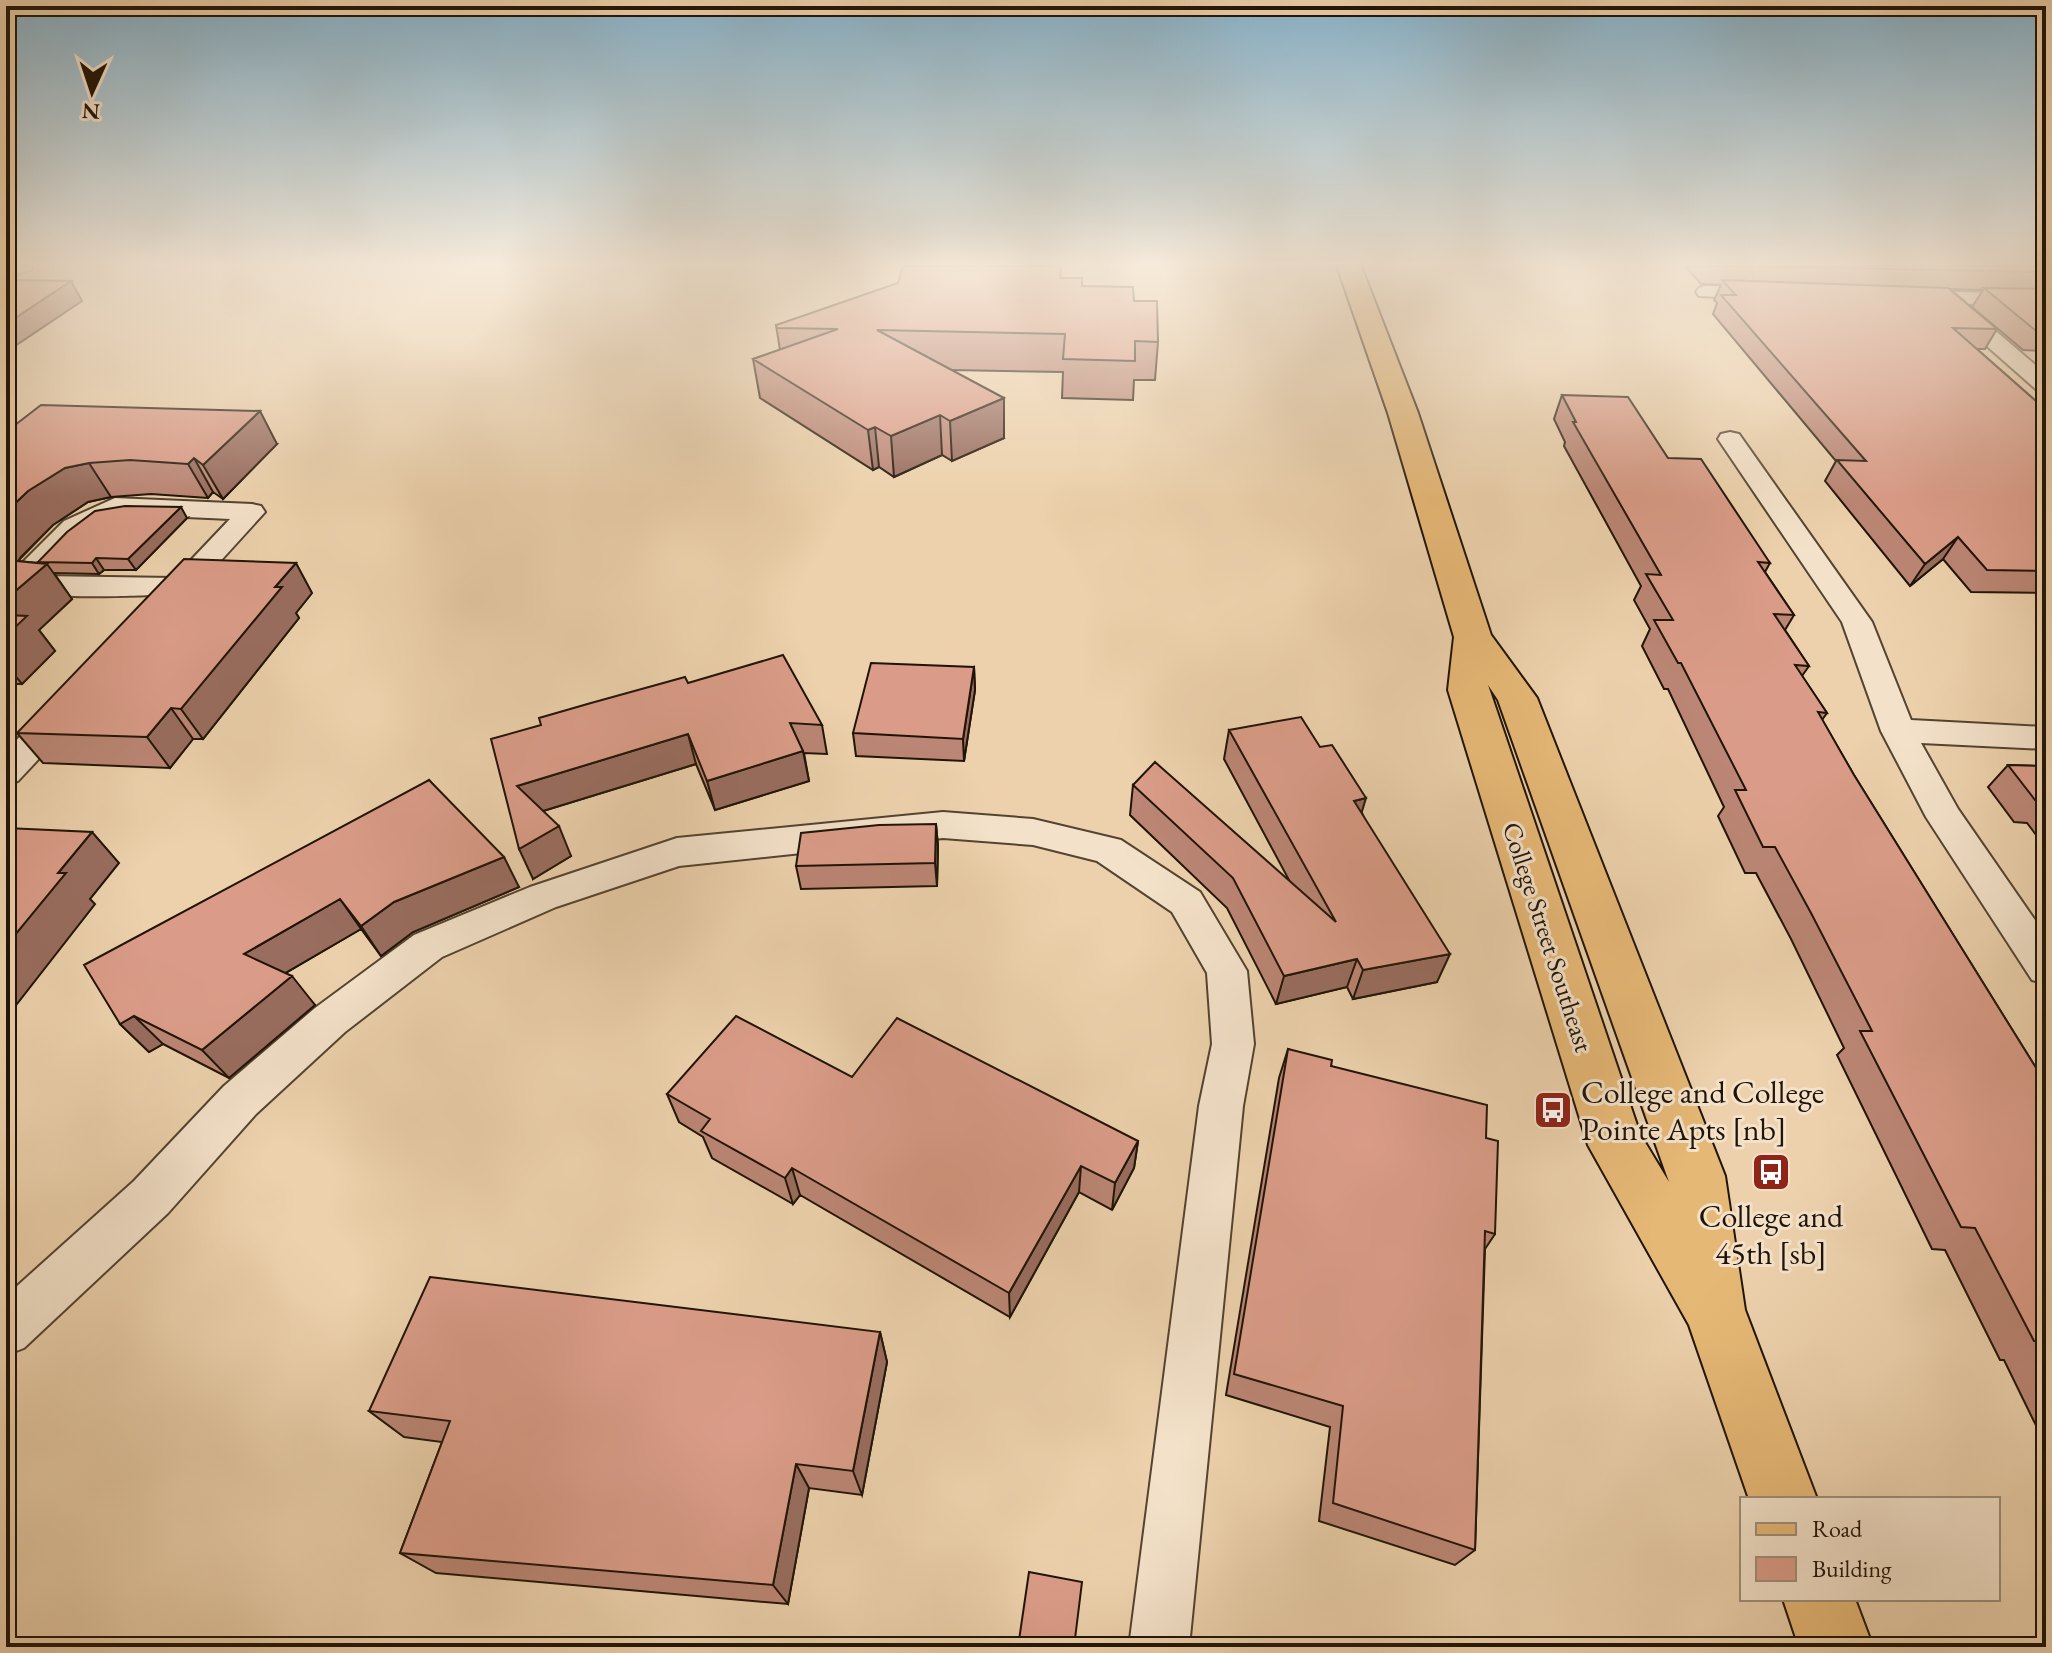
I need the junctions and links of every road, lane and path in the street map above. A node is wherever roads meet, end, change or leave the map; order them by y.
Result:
1 (1377, 343) edge
2 (1996, 343) edge
3 (2046, 386) edge
4 (1730, 439) dead end
5 (181, 587) junction
6 (148, 621) edge
7 (1473, 637) junction
8 (83, 691) edge
9 (1898, 731) junction
10 (2046, 738) edge
11 (6, 772) edge
12 (2046, 968) edge
13 (1714, 1310) junction
14 (6, 1330) edge
15 (1782, 1497) edge
16 (1820, 1601) edge
17 (1159, 1647) edge
18 (1836, 1647) edge

1 - 7 main road, College Street Southeast
2 - 3 street
4 - 9 street
5 - 5 street
5 - 6 street
7 - 13 main road, College Street Southeast
7 - 13 main road, College Street Southeast
8 - 11 street
9 - 10 street
9 - 12 street
13 - 15 main road, College Street Southeast
14 - 17 street
16 - 18 main road

